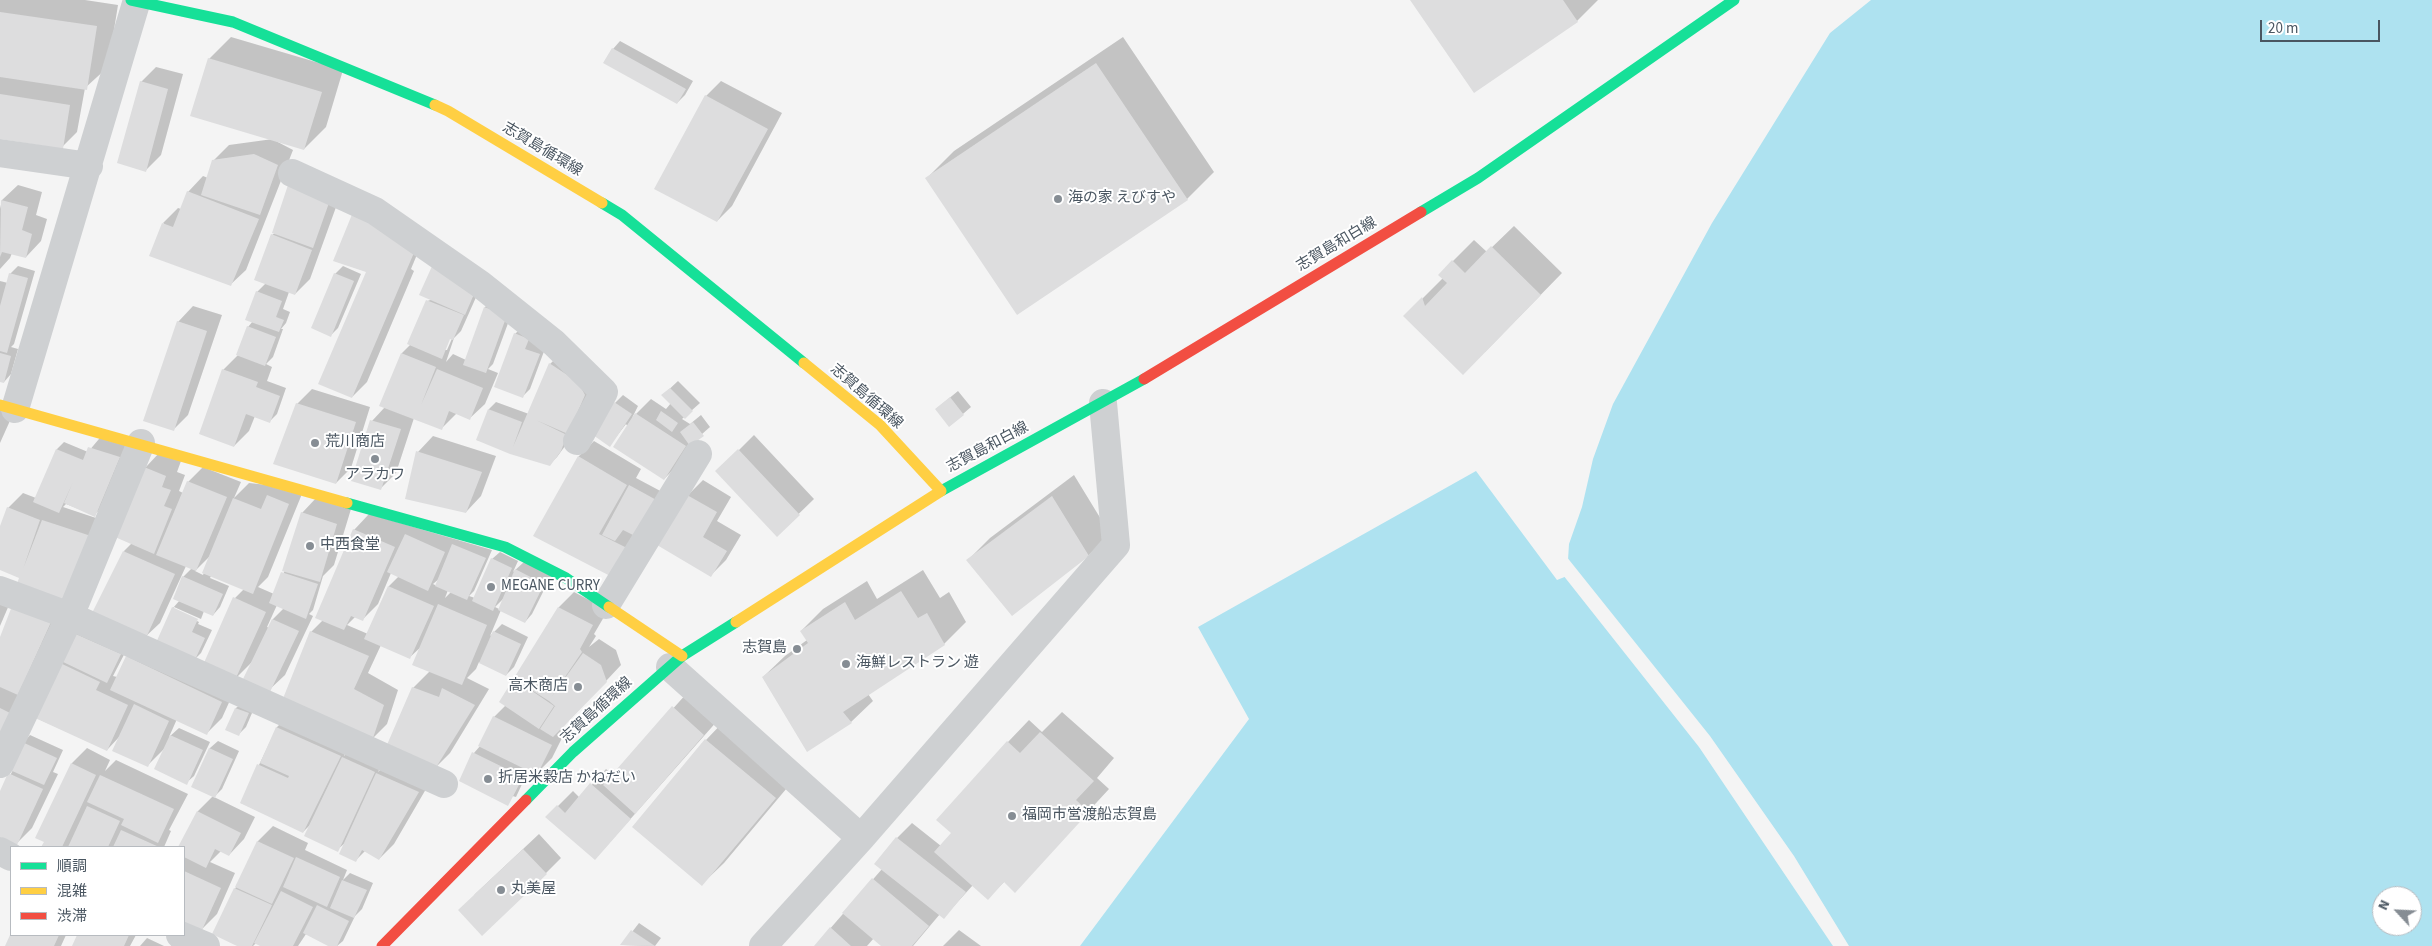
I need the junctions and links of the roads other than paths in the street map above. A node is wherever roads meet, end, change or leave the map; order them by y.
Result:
1 (135, 0) edge
2 (1734, 0) edge
3 (0, 153) edge
4 (89, 166) junction
5 (292, 173) dead end
6 (1104, 403) junction
7 (8, 407) edge
8 (577, 441) dead end
9 (141, 443) junction
10 (698, 454) dead end
11 (941, 491) junction
12 (0, 590) edge
13 (606, 605) junction
14 (70, 616) junction
15 (676, 662) junction
16 (0, 764) edge
17 (444, 784) dead end
18 (861, 838) junction
19 (182, 936) edge
20 (206, 946) edge
21 (382, 946) edge
22 (763, 946) edge

1 - 4 street
1 - 11 main road, 志賀島循環線
2 - 6 main road, 志賀島和白線
3 - 4 street
4 - 7 street
5 - 8 street
6 - 11 main road, 志賀島和白線
6 - 18 street
7 - 9 main road
9 - 13 main road
9 - 14 street
10 - 13 street
11 - 15 main road, 志賀島循環線
12 - 14 street
13 - 15 main road
14 - 16 street
14 - 17 street
15 - 18 street
15 - 21 main road, 志賀島循環線
18 - 22 street
19 - 20 street

